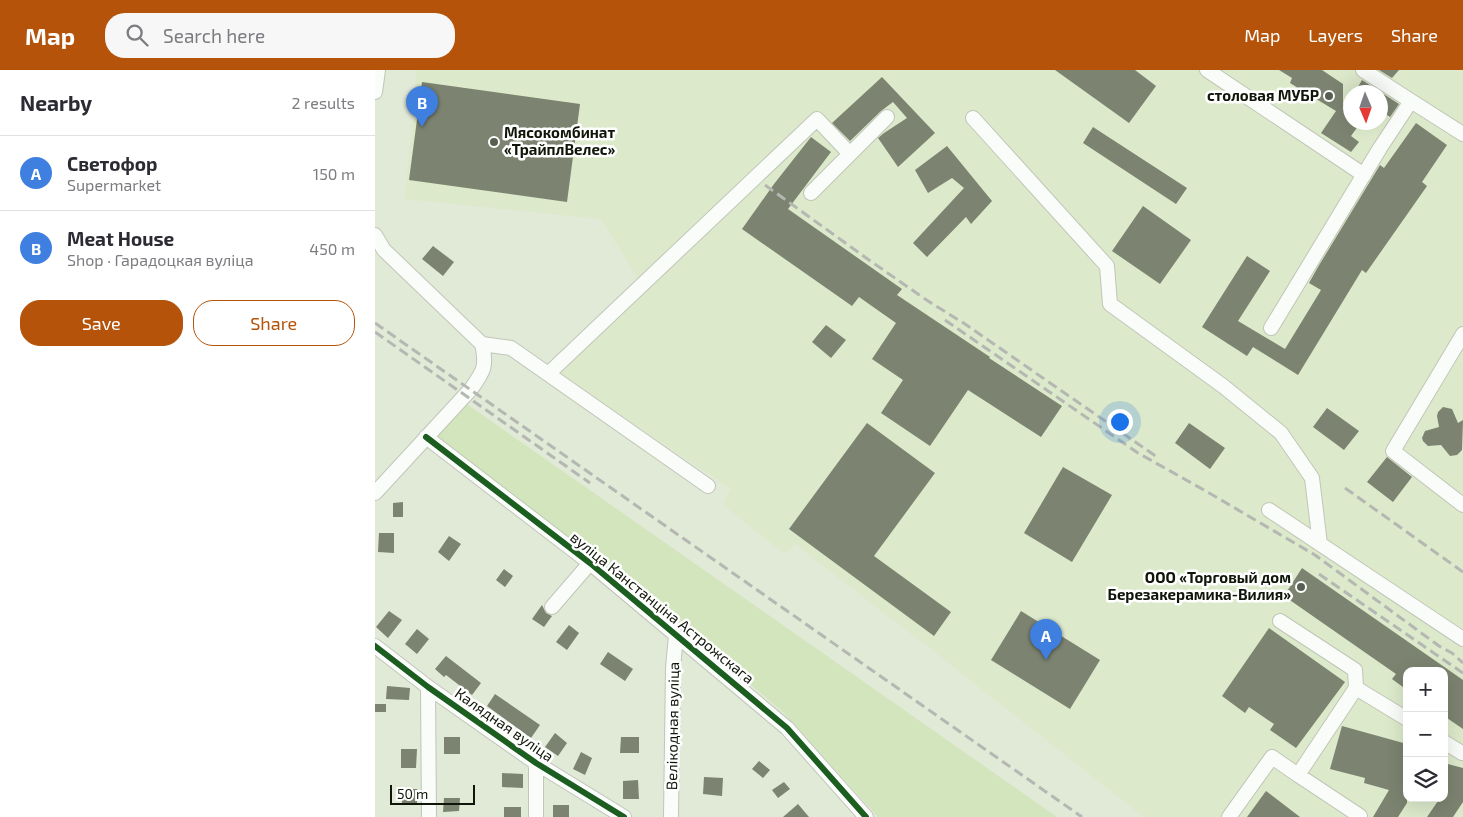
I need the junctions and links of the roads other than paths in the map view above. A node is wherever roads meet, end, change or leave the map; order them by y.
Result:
1 (378, 70) edge
2 (1207, 70) edge
3 (1363, 70) edge
4 (375, 92) edge
5 (1411, 101) junction
6 (887, 117) dead end
7 (973, 118) dead end
8 (1463, 134) edge
9 (850, 154) junction
10 (1364, 175) junction
11 (811, 193) dead end
12 (375, 236) edge
13 (1271, 328) dead end
14 (1463, 334) edge
15 (482, 344) junction
16 (548, 374) junction
17 (426, 437) junction
18 (708, 486) dead end
19 (375, 493) edge
20 (1463, 505) edge
21 (1269, 510) dead end
22 (1320, 544) junction
23 (590, 563) junction
24 (552, 607) dead end
25 (1281, 622) dead end
26 (676, 635) junction
27 (1463, 639) edge
28 (375, 646) edge
29 (428, 687) junction
30 (1356, 688) junction
31 (1403, 717) edge
32 (1448, 744) edge
33 (1463, 753) edge
34 (535, 763) junction
35 (1298, 775) junction
36 (1360, 816) edge
37 (429, 817) edge
38 (536, 817) edge
39 (625, 817) edge
40 (671, 817) edge
41 (866, 817) edge
42 (1229, 817) edge

1 - 4 street
2 - 10 street
3 - 5 street
5 - 8 street
5 - 10 street
6 - 9 street
7 - 22 street
9 - 11 street
9 - 16 street
10 - 13 street
12 - 15 street
14 - 20 street
15 - 16 street
15 - 17 street
16 - 18 street
17 - 19 street
17 - 23 street, вуліца Канстанціна Астрожскага
21 - 22 street
22 - 27 street
23 - 24 street
23 - 26 street, вуліца Канстанціна Астрожскага
25 - 30 street
26 - 40 street, Велікодная вуліца
26 - 41 street, вуліца Канстанціна Астрожскага
28 - 29 street, Калядная вуліца
29 - 34 street, Калядная вуліца
29 - 37 street
30 - 31 street
30 - 35 street
32 - 33 street
34 - 38 street
34 - 39 street, Калядная вуліца
35 - 36 street
35 - 42 street

